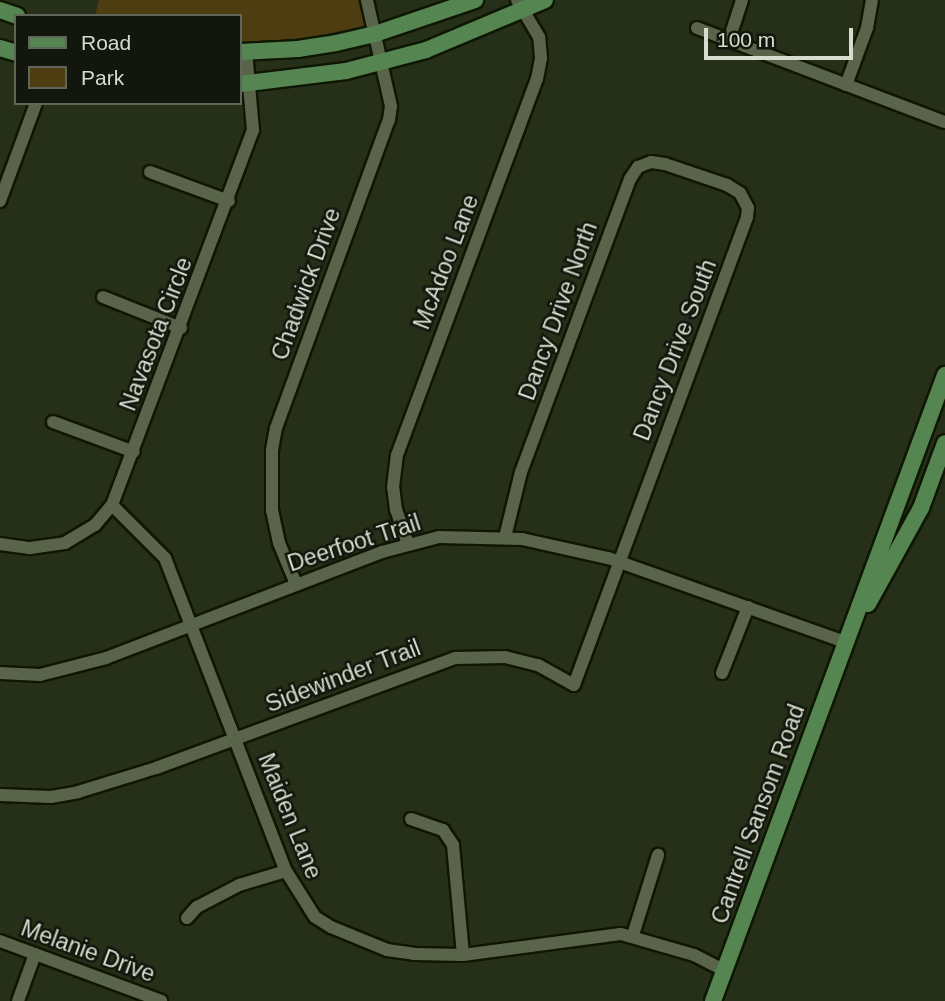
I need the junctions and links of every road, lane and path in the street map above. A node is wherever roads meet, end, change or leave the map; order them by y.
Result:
1 (367, 0) edge
2 (475, 0) edge
3 (545, 0) edge
4 (742, 0) edge
5 (873, 0) edge
6 (522, 3) edge
7 (697, 28) dead end
8 (375, 34) junction
9 (729, 40) junction
10 (243, 52) edge
11 (382, 62) junction
12 (244, 84) edge
13 (846, 85) junction
14 (35, 105) edge
15 (945, 122) edge
16 (150, 172) dead end
17 (702, 176) joint
18 (0, 201) edge
19 (229, 201) junction
20 (103, 297) dead end
21 (181, 328) junction
22 (945, 375) edge
23 (53, 422) dead end
24 (945, 443) edge
25 (134, 452) junction
26 (902, 492) junction
27 (924, 500) junction
28 (112, 505) junction
29 (505, 537) junction
30 (0, 544) edge
31 (408, 544) junction
32 (617, 562) junction
33 (296, 584) junction
34 (748, 607) junction
35 (191, 625) junction
36 (845, 642) junction
37 (0, 673) edge
38 (722, 673) dead end
39 (236, 739) junction
40 (0, 795) edge
41 (411, 819) dead end
42 (658, 855) dead end
43 (286, 871) junction
44 (187, 918) dead end
45 (633, 935) junction
46 (0, 941) edge
47 (35, 954) junction
48 (463, 955) junction
49 (724, 970) junction
50 (154, 1000) edge
51 (18, 1001) edge
52 (713, 1001) edge

1 - 8 street, Chadwick Drive
2 - 8 main road
3 - 6 main road
4 - 9 street
5 - 13 street
6 - 11 main road
6 - 31 street, McAdoo Lane
7 - 9 street
8 - 10 main road
8 - 11 street, Chadwick Drive
9 - 13 street
10 - 12 street, Navasota Circle
11 - 12 main road
11 - 33 street, Chadwick Drive
12 - 19 street, Navasota Circle
13 - 15 street
14 - 18 street
16 - 19 street
17 - 29 street, Dancy Drive North
17 - 32 street, Dancy Drive South
19 - 21 street, Navasota Circle
20 - 21 street
21 - 25 street, Navasota Circle
22 - 26 main road, Cantrell Sansom Road
23 - 25 street
24 - 27 main road, Cantrell Sansom Road
25 - 28 street, Navasota Circle
26 - 27 main road
26 - 36 main road, Cantrell Sansom Road
27 - 36 main road, Cantrell Sansom Road
28 - 30 street, Navasota Circle
28 - 35 street, Maiden Lane
29 - 31 street, Deerfoot Trail
29 - 32 street, Deerfoot Trail
31 - 33 street, Deerfoot Trail
32 - 34 street, Deerfoot Trail
32 - 39 street, Sidewinder Trail
33 - 35 street, Deerfoot Trail
34 - 36 street, Deerfoot Trail
34 - 38 street
35 - 37 street, Deerfoot Trail
35 - 39 street, Maiden Lane
36 - 49 main road, Cantrell Sansom Road
39 - 40 street, Sidewinder Trail
39 - 43 street, Maiden Lane
41 - 48 street
42 - 45 street
43 - 44 street
43 - 48 street, Maiden Lane
45 - 48 street, Maiden Lane
45 - 49 street, Maiden Lane
46 - 47 street, Melanie Drive
47 - 50 street, Melanie Drive
47 - 51 street
49 - 52 main road, Cantrell Sansom Road

